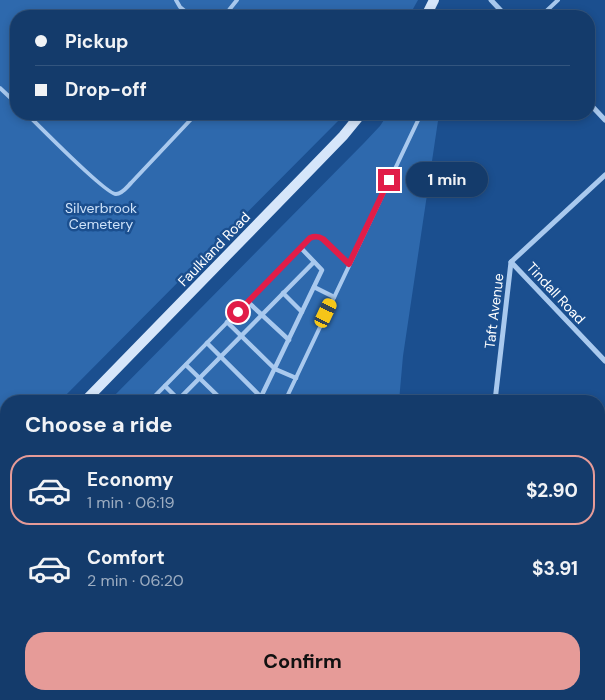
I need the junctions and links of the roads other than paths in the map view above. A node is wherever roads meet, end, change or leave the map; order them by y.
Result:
1 (176, 0) edge
2 (237, 0) edge
3 (491, 0) edge
4 (558, 0) edge
5 (184, 10) edge
6 (229, 10) edge
7 (500, 10) edge
8 (547, 10) edge
9 (0, 88) edge
10 (10, 97) edge
11 (595, 109) edge
12 (33, 120) edge
13 (190, 120) edge
14 (356, 120) edge
15 (418, 120) edge
16 (605, 120) edge
17 (605, 175) edge
18 (300, 248) junction
19 (314, 262) junction
20 (511, 262) junction
21 (349, 264) junction
22 (314, 287) junction
23 (283, 294) junction
24 (334, 297) junction
25 (248, 302) junction
26 (302, 312) junction
27 (262, 315) junction
28 (228, 322) junction
29 (241, 336) junction
30 (288, 340) junction
31 (207, 343) junction
32 (220, 357) junction
33 (605, 361) edge
34 (186, 365) junction
35 (275, 369) junction
36 (200, 378) junction
37 (296, 378) junction
38 (165, 386) junction
39 (91, 395) edge
40 (156, 395) edge
41 (173, 395) edge
42 (184, 395) edge
43 (217, 395) edge
44 (256, 395) edge
45 (262, 395) edge
46 (288, 395) edge
47 (496, 395) edge

1 - 5 lane
2 - 6 lane
3 - 7 street
4 - 8 lane
9 - 10 lane
11 - 16 street
12 - 13 lane
14 - 39 main road, Faulkland Road
15 - 21 lane
17 - 20 street, Taft Avenue
18 - 19 street
18 - 21 lane
18 - 25 lane
19 - 22 street
19 - 23 street
20 - 33 street, Tindall Road
20 - 47 street, Taft Avenue
21 - 24 lane
22 - 24 street
22 - 26 street
23 - 26 street
23 - 27 street
24 - 37 lane
25 - 27 street
25 - 28 lane
26 - 30 street
27 - 29 street
27 - 30 street
28 - 29 street
28 - 31 lane
29 - 32 street
29 - 35 street
30 - 35 street
31 - 32 street
31 - 34 lane
32 - 36 street
32 - 44 street
34 - 36 street
34 - 38 lane
35 - 37 street
35 - 45 street
36 - 42 street
36 - 43 street
37 - 46 lane
38 - 40 lane
38 - 41 street

